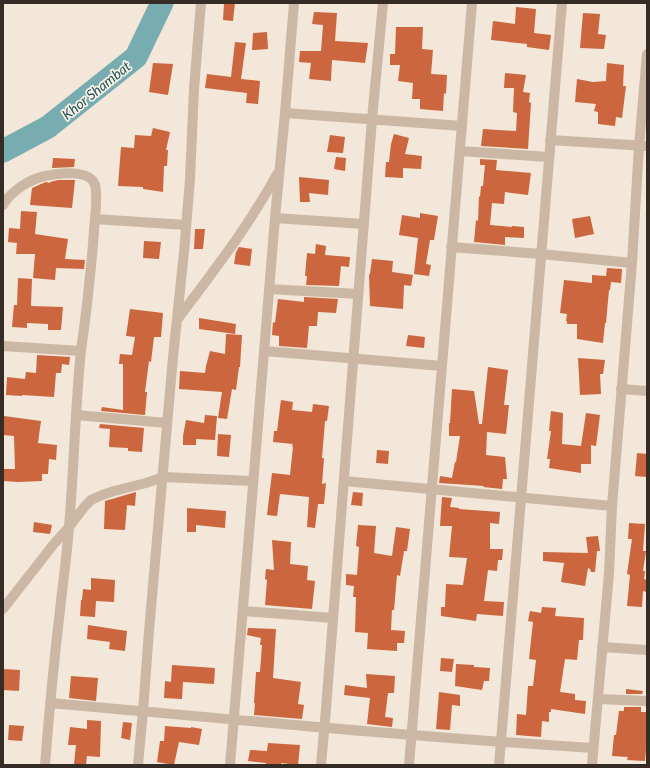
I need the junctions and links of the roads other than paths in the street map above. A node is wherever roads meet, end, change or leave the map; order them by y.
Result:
1 (201, 3) edge
2 (294, 3) edge
3 (384, 3) edge
4 (472, 3) edge
5 (562, 3) edge
6 (647, 54) edge
7 (286, 113) junction
8 (372, 119) junction
9 (462, 126) junction
10 (550, 140) junction
11 (643, 146) edge
12 (460, 151) junction
13 (549, 157) junction
14 (280, 169) junction
15 (3, 205) edge
16 (275, 218) junction
17 (95, 219) junction
18 (364, 224) junction
19 (186, 225) junction
20 (452, 247) junction
21 (541, 254) junction
22 (632, 263) junction
23 (270, 289) junction
24 (358, 294) junction
25 (176, 320) junction
26 (3, 346) edge
27 (81, 351) junction
28 (265, 351) junction
29 (353, 358) junction
30 (442, 366) junction
31 (622, 389) junction
32 (647, 391) edge
33 (76, 415) junction
34 (167, 423) junction
35 (163, 477) junction
36 (253, 481) junction
37 (344, 481) junction
38 (432, 490) junction
39 (521, 498) junction
40 (612, 506) junction
41 (69, 527) junction
42 (3, 609) edge
43 (243, 611) junction
44 (333, 618) junction
45 (602, 647) junction
46 (647, 650) edge
47 (598, 698) junction
48 (647, 701) edge
49 (50, 703) junction
50 (143, 711) junction
51 (234, 720) junction
52 (324, 727) junction
53 (411, 735) junction
54 (501, 742) junction
55 (593, 748) junction
56 (45, 765) edge
57 (138, 765) edge
58 (230, 765) edge
59 (321, 765) edge
60 (409, 765) edge
61 (499, 765) edge
62 (592, 765) edge

1 - 19 street
2 - 7 street
3 - 8 street
4 - 9 street
5 - 10 street
6 - 11 street
7 - 8 street
7 - 14 street
8 - 9 street
8 - 18 street
9 - 12 street
10 - 11 street
10 - 13 street
11 - 22 street
12 - 13 street
12 - 20 street
13 - 21 street
14 - 16 street
14 - 25 street
15 - 17 street
16 - 18 street
16 - 23 street
17 - 19 street
17 - 27 street
18 - 24 street
19 - 25 street
20 - 21 street
20 - 30 street
21 - 22 street
21 - 39 street
22 - 31 street
23 - 24 street
23 - 28 street
24 - 29 street
25 - 34 street
26 - 27 street
27 - 33 street
28 - 29 street
28 - 36 street
29 - 30 street
29 - 37 street
30 - 38 street
31 - 32 street
31 - 40 street
33 - 34 street
33 - 41 street
34 - 35 street
35 - 36 street
35 - 41 street
35 - 50 street
36 - 43 street
37 - 38 street
37 - 44 street
38 - 39 street
38 - 53 street
39 - 40 street
39 - 54 street
40 - 45 street
41 - 42 street
41 - 49 street
43 - 44 street
43 - 51 street
44 - 52 street
45 - 46 street
45 - 47 street
47 - 48 street
47 - 55 street
49 - 50 street
49 - 56 street
50 - 51 street
50 - 57 street
51 - 52 street
51 - 58 street
52 - 53 street
52 - 59 street
53 - 54 street
53 - 60 street
54 - 55 street
54 - 61 street
55 - 62 street

